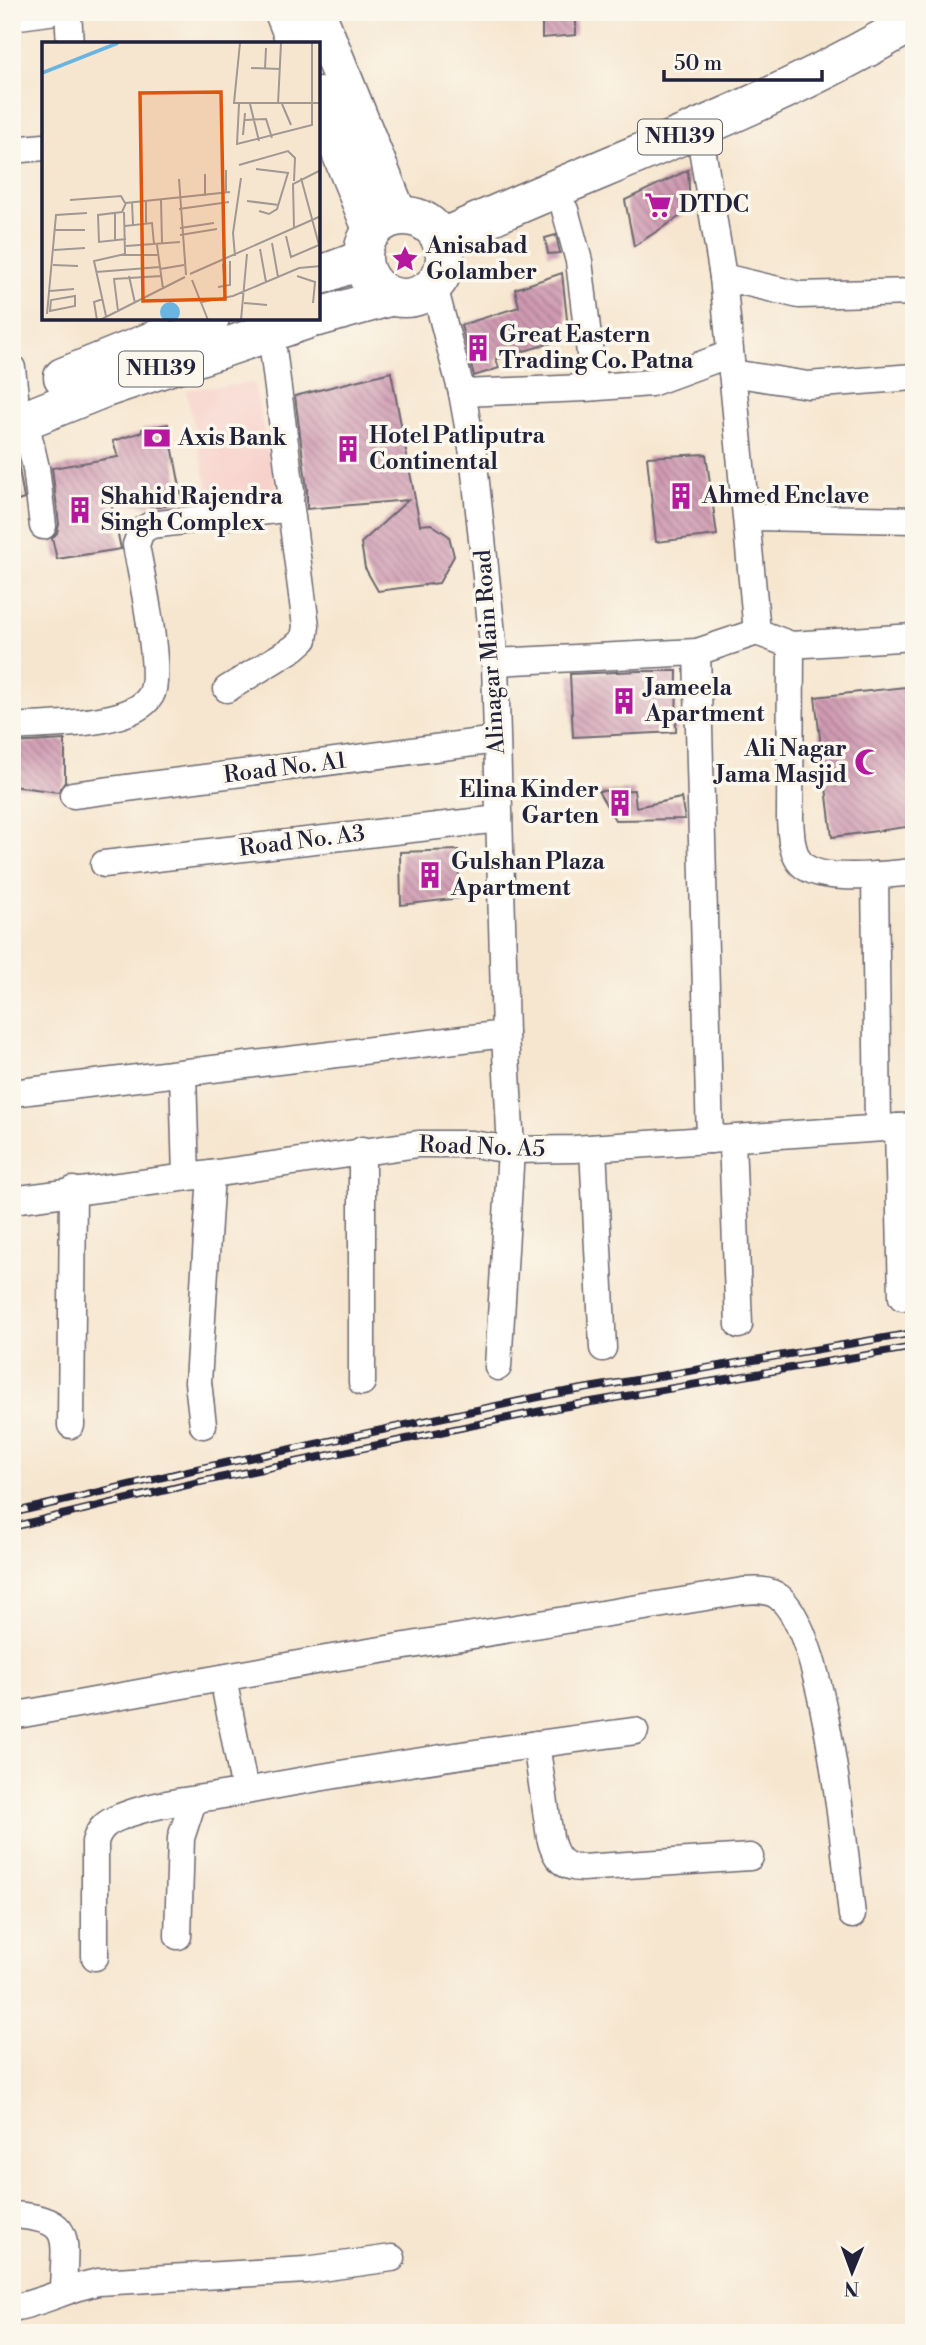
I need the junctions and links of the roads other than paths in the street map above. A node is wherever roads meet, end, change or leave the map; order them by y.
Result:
1 (49, 12) edge
2 (68, 12) edge
3 (284, 12) edge
4 (316, 12) edge
5 (12, 17) edge
6 (914, 21) edge
7 (70, 42) edge
8 (296, 42) edge
9 (914, 43) edge
10 (320, 101) edge
11 (700, 141) junction
12 (42, 147) edge
13 (12, 150) edge
14 (565, 210) junction
15 (377, 235) junction
16 (440, 262) junction
17 (320, 275) edge
18 (723, 277) junction
19 (914, 292) edge
20 (389, 297) junction
21 (320, 316) edge
22 (205, 320) edge
23 (307, 320) edge
24 (271, 333) junction
25 (731, 364) junction
26 (914, 377) edge
27 (594, 387) junction
28 (462, 393) junction
29 (15, 401) edge
30 (290, 502) junction
31 (748, 517) junction
32 (914, 520) edge
33 (43, 526) dead end
34 (757, 632) junction
35 (914, 638) edge
36 (791, 645) junction
37 (697, 652) junction
38 (495, 662) junction
39 (227, 689) dead end
40 (12, 727) edge
41 (496, 740) junction
42 (73, 795) dead end
43 (499, 818) junction
44 (104, 864) dead end
45 (914, 872) edge
46 (875, 875) junction
47 (505, 1034) junction
48 (184, 1073) junction
49 (12, 1093) edge
50 (897, 1127) edge
51 (721, 1139) junction
52 (593, 1148) junction
53 (362, 1150) junction
54 (511, 1150) junction
55 (198, 1176) junction
56 (73, 1191) junction
57 (12, 1200) edge
58 (902, 1297) dead end
59 (739, 1325) dead end
60 (603, 1348) dead end
61 (498, 1367) dead end
62 (362, 1382) dead end
63 (71, 1425) dead end
64 (203, 1425) dead end
65 (223, 1678) junction
66 (12, 1716) edge
67 (635, 1731) dead end
68 (536, 1744) junction
69 (245, 1791) junction
70 (193, 1801) junction
71 (750, 1857) dead end
72 (852, 1915) dead end
73 (178, 1936) dead end
74 (95, 1957) dead end
75 (12, 2216) edge
76 (392, 2258) dead end
77 (63, 2291) junction
78 (12, 2308) edge

1 - 5 street
2 - 7 street
3 - 8 highway
4 - 15 highway
6 - 11 highway, NH139
9 - 11 highway, NH139
10 - 15 highway
11 - 14 highway, NH139
11 - 16 highway, NH139
11 - 18 street
12 - 13 street
14 - 16 highway, NH139
14 - 27 street
15 - 16 highway
15 - 17 highway
15 - 20 highway
16 - 20 highway, NH139
16 - 28 street, Alinagar Main Road
18 - 19 street
18 - 25 street
20 - 21 highway, NH139
22 - 29 highway, NH139
23 - 24 highway, NH139
24 - 29 highway, NH139
24 - 30 street
25 - 26 street
25 - 27 street
25 - 31 street
27 - 28 street
28 - 38 street, Alinagar Main Road
29 - 33 street
30 - 39 street
30 - 40 street
31 - 32 street
31 - 34 street
34 - 36 street
34 - 37 street
35 - 36 street
36 - 46 street
37 - 38 street
37 - 51 street
38 - 41 street, Alinagar Main Road
41 - 42 street, Road No. A1
41 - 43 street, Alinagar Main Road
43 - 44 street, Road No. A3
43 - 47 street, Alinagar Main Road
45 - 46 street
46 - 50 street
47 - 48 street
47 - 54 street, Alinagar Main Road
48 - 49 street
48 - 55 street
50 - 51 street, Road No. A5
50 - 58 street
51 - 52 street, Road No. A5
51 - 59 street
52 - 54 street, Road No. A5
52 - 60 street
53 - 54 street, Road No. A5
53 - 55 street, Road No. A5
53 - 62 street
54 - 61 street, Alinagar Main Road
55 - 56 street, Road No. A5
55 - 64 street
56 - 57 street, Road No. A5
56 - 63 street
65 - 66 street
65 - 69 street
65 - 72 street
67 - 68 street
68 - 69 street
68 - 71 street
69 - 70 street
70 - 73 street
70 - 74 street
75 - 77 street
76 - 77 street
77 - 78 street

